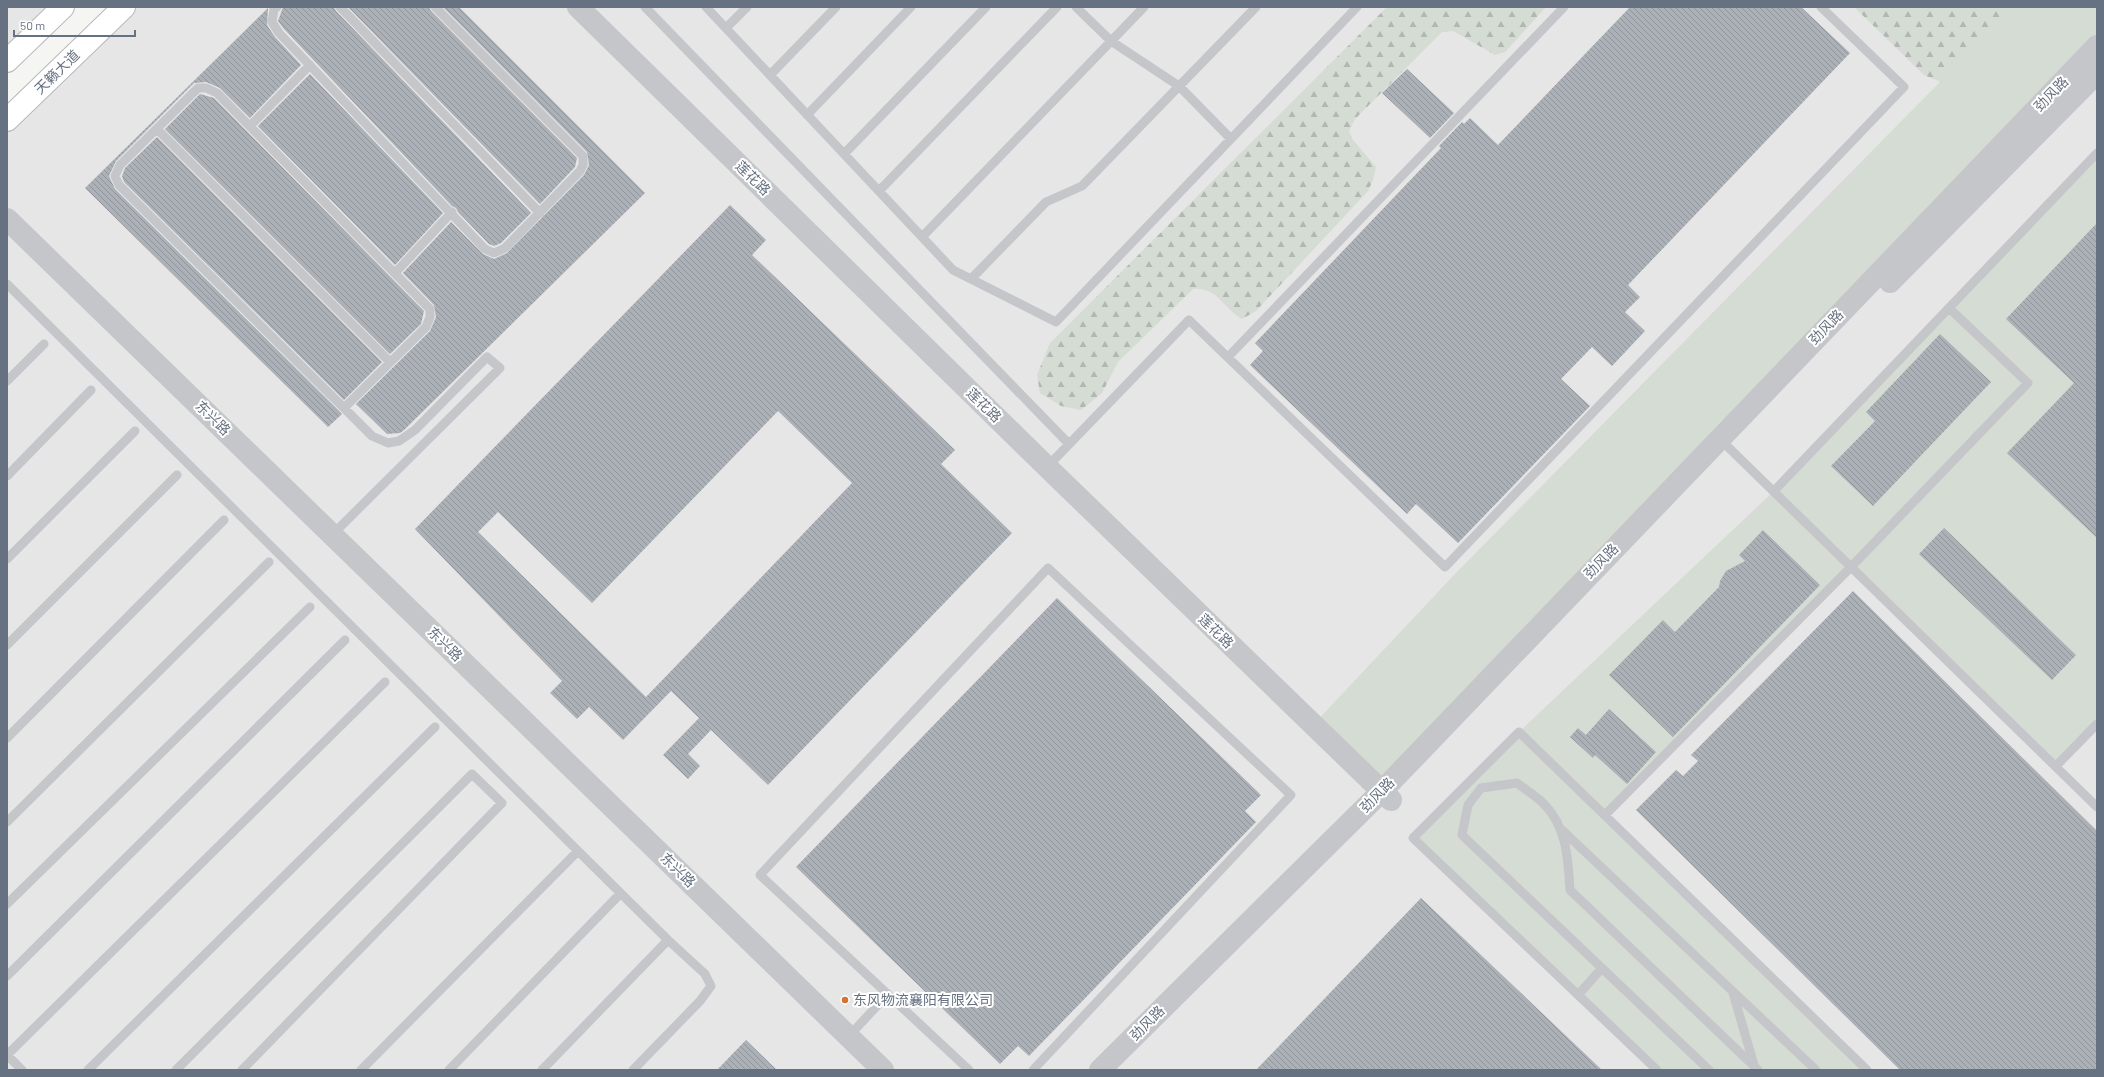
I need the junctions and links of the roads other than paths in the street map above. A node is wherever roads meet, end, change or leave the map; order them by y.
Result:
1 (63, 7) edge
2 (124, 7) edge
3 (277, 7) edge
4 (340, 7) edge
5 (435, 7) edge
6 (578, 7) edge
7 (645, 7) edge
8 (706, 7) edge
9 (747, 7) edge
10 (836, 7) edge
11 (911, 7) edge
12 (986, 7) edge
13 (1057, 7) edge
14 (1076, 7) edge
15 (1144, 7) edge
16 (1256, 7) edge
17 (1357, 7) edge
18 (1564, 7) edge
19 (1821, 7) edge
20 (726, 28) junction
21 (1111, 41) junction
22 (2097, 46) edge
23 (7, 61) edge
24 (310, 65) junction
25 (2097, 73) edge
26 (770, 75) junction
27 (1179, 86) junction
28 (807, 115) junction
29 (7, 120) edge
30 (250, 126) junction
31 (157, 129) junction
32 (1231, 139) junction
33 (2097, 153) edge
34 (844, 154) junction
35 (879, 191) junction
36 (452, 212) junction
37 (540, 213) junction
38 (7, 219) edge
39 (922, 237) junction
40 (395, 273) junction
41 (972, 279) junction
42 (7, 284) edge
43 (1949, 308) junction
44 (44, 344) dead end
45 (1228, 357) junction
46 (390, 362) junction
47 (7, 381) edge
48 (91, 390) dead end
49 (344, 408) junction
50 (135, 431) dead end
51 (1069, 444) junction
52 (1728, 446) junction
53 (1047, 467) junction
54 (177, 475) dead end
55 (7, 476) edge
56 (1774, 491) junction
57 (224, 520) dead end
58 (332, 534) junction
59 (7, 559) edge
60 (269, 562) dead end
61 (1851, 567) junction
62 (310, 607) dead end
63 (345, 640) dead end
64 (7, 645) edge
65 (385, 682) dead end
66 (2097, 724) edge
67 (435, 728) dead end
68 (7, 738) edge
69 (2056, 766) junction
70 (1387, 796) junction
71 (2097, 807) edge
72 (1605, 815) junction
73 (7, 822) edge
74 (1560, 829) junction
75 (578, 851) junction
76 (620, 894) junction
77 (7, 904) edge
78 (668, 940) junction
79 (1602, 968) junction
80 (7, 976) edge
81 (1733, 992) junction
82 (888, 994) junction
83 (1578, 995) junction
84 (849, 1036) junction
85 (7, 1055) edge
86 (1756, 1068) edge
87 (22, 1070) edge
88 (88, 1070) edge
89 (176, 1070) edge
90 (242, 1070) edge
91 (361, 1070) edge
92 (449, 1070) edge
93 (542, 1070) edge
94 (633, 1070) edge
95 (883, 1070) edge
96 (969, 1070) edge
97 (1033, 1070) edge
98 (1100, 1070) edge
99 (1121, 1070) edge
100 (1657, 1070) edge
101 (1709, 1070) edge
102 (1816, 1070) edge
103 (1867, 1070) edge

1 - 23 main road
2 - 29 main road, 天籁大道
3 - 24 lane
4 - 37 lane
5 - 37 lane
6 - 53 street, 莲花路
7 - 51 lane
8 - 20 lane
9 - 20 lane
10 - 26 lane
11 - 28 lane
12 - 34 lane
13 - 35 lane
14 - 21 lane
15 - 21 lane
16 - 27 lane
17 - 32 lane
18 - 45 lane
19 - 45 lane
20 - 26 lane
21 - 27 lane
21 - 39 lane
22 - 70 street, 劲风路
24 - 30 lane
24 - 36 lane
25 - 52 street, 劲风路
26 - 28 lane
27 - 32 lane
27 - 41 lane
28 - 34 lane
30 - 31 lane
30 - 40 lane
31 - 46 lane
31 - 49 lane
32 - 41 lane
33 - 43 lane
34 - 35 lane
35 - 39 lane
36 - 37 lane
36 - 40 lane
38 - 58 street, 东兴路
39 - 41 lane
40 - 46 lane
42 - 75 lane
43 - 56 lane
43 - 61 lane
44 - 47 lane
45 - 51 lane
46 - 49 lane
48 - 55 lane
49 - 58 lane
50 - 59 lane
51 - 53 lane
52 - 56 lane
52 - 70 street, 劲风路
53 - 70 street, 莲花路
54 - 64 lane
56 - 61 lane
57 - 68 lane
58 - 84 street, 东兴路
60 - 73 lane
61 - 69 lane
61 - 72 lane
62 - 77 lane
63 - 80 lane
65 - 85 lane
66 - 69 lane
67 - 88 lane
69 - 71 lane
70 - 98 street, 劲风路
70 - 99 street, 劲风路
72 - 83 lane
72 - 103 lane
74 - 79 lane
74 - 81 lane
74 - 86 lane
75 - 76 lane
75 - 91 lane
76 - 78 lane
76 - 92 lane
78 - 93 lane
78 - 94 lane
79 - 83 lane
79 - 101 lane
81 - 86 lane
81 - 102 lane
82 - 84 lane
82 - 96 lane
82 - 97 lane
83 - 100 lane
84 - 95 street, 东兴路
85 - 87 lane
89 - 90 lane

